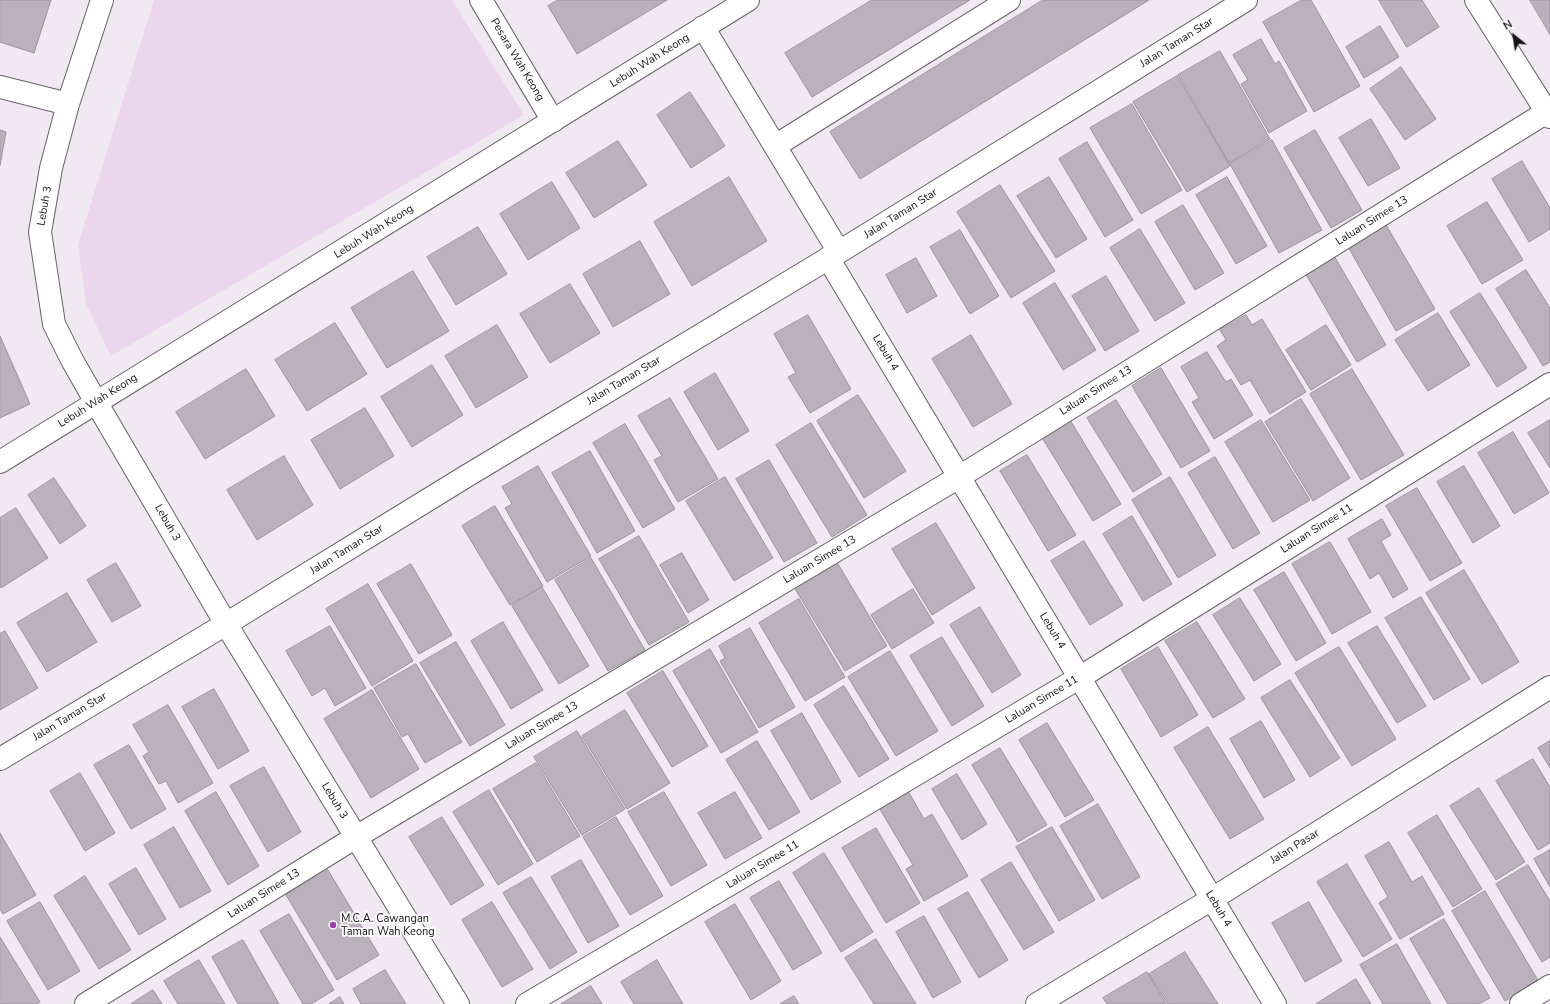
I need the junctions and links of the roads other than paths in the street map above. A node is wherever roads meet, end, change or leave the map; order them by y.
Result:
1 (102, 0) edge
2 (481, 0) edge
3 (748, 0) edge
4 (1009, 0) edge
5 (1246, 0) edge
6 (1476, 0) edge
7 (703, 27) junction
8 (0, 87) edge
9 (68, 104) junction
10 (1549, 113) edge
11 (553, 121) junction
12 (775, 146) junction
13 (834, 255) junction
14 (1550, 384) edge
15 (96, 402) junction
16 (0, 462) edge
17 (959, 477) junction
18 (226, 624) junction
19 (1080, 678) junction
20 (1550, 687) edge
21 (0, 759) edge
22 (356, 837) junction
23 (1212, 899) junction
24 (1550, 986) edge
25 (86, 1004) edge
26 (458, 1004) edge
27 (527, 1004) edge
28 (1037, 1004) edge
29 (1275, 1004) edge
30 (1521, 1004) edge

1 - 9 street, Lebuh 3
2 - 11 street, Pesara Wah Keong
3 - 7 street, Lebuh Wah Keong
4 - 12 street
5 - 13 street, Jalan Taman Star
6 - 10 street
7 - 11 street, Lebuh Wah Keong
7 - 12 street, Lebuh 4
8 - 9 street
9 - 15 street, Lebuh 3
10 - 17 street, Laluan Simee 13
11 - 15 street, Lebuh Wah Keong
12 - 13 street, Lebuh 4
13 - 17 street, Lebuh 4
13 - 18 street, Jalan Taman Star
14 - 19 street, Laluan Simee 11
15 - 16 street, Lebuh Wah Keong
15 - 18 street, Lebuh 3
17 - 19 street, Lebuh 4
17 - 22 street, Laluan Simee 13
18 - 21 street, Jalan Taman Star
18 - 22 street, Lebuh 3
19 - 23 street, Lebuh 4
19 - 27 street, Laluan Simee 11
20 - 23 street, Jalan Pasar
22 - 25 street, Laluan Simee 13
22 - 26 street, Lebuh 3
23 - 28 street, Jalan Pasar
23 - 29 street, Lebuh 4
24 - 30 street

